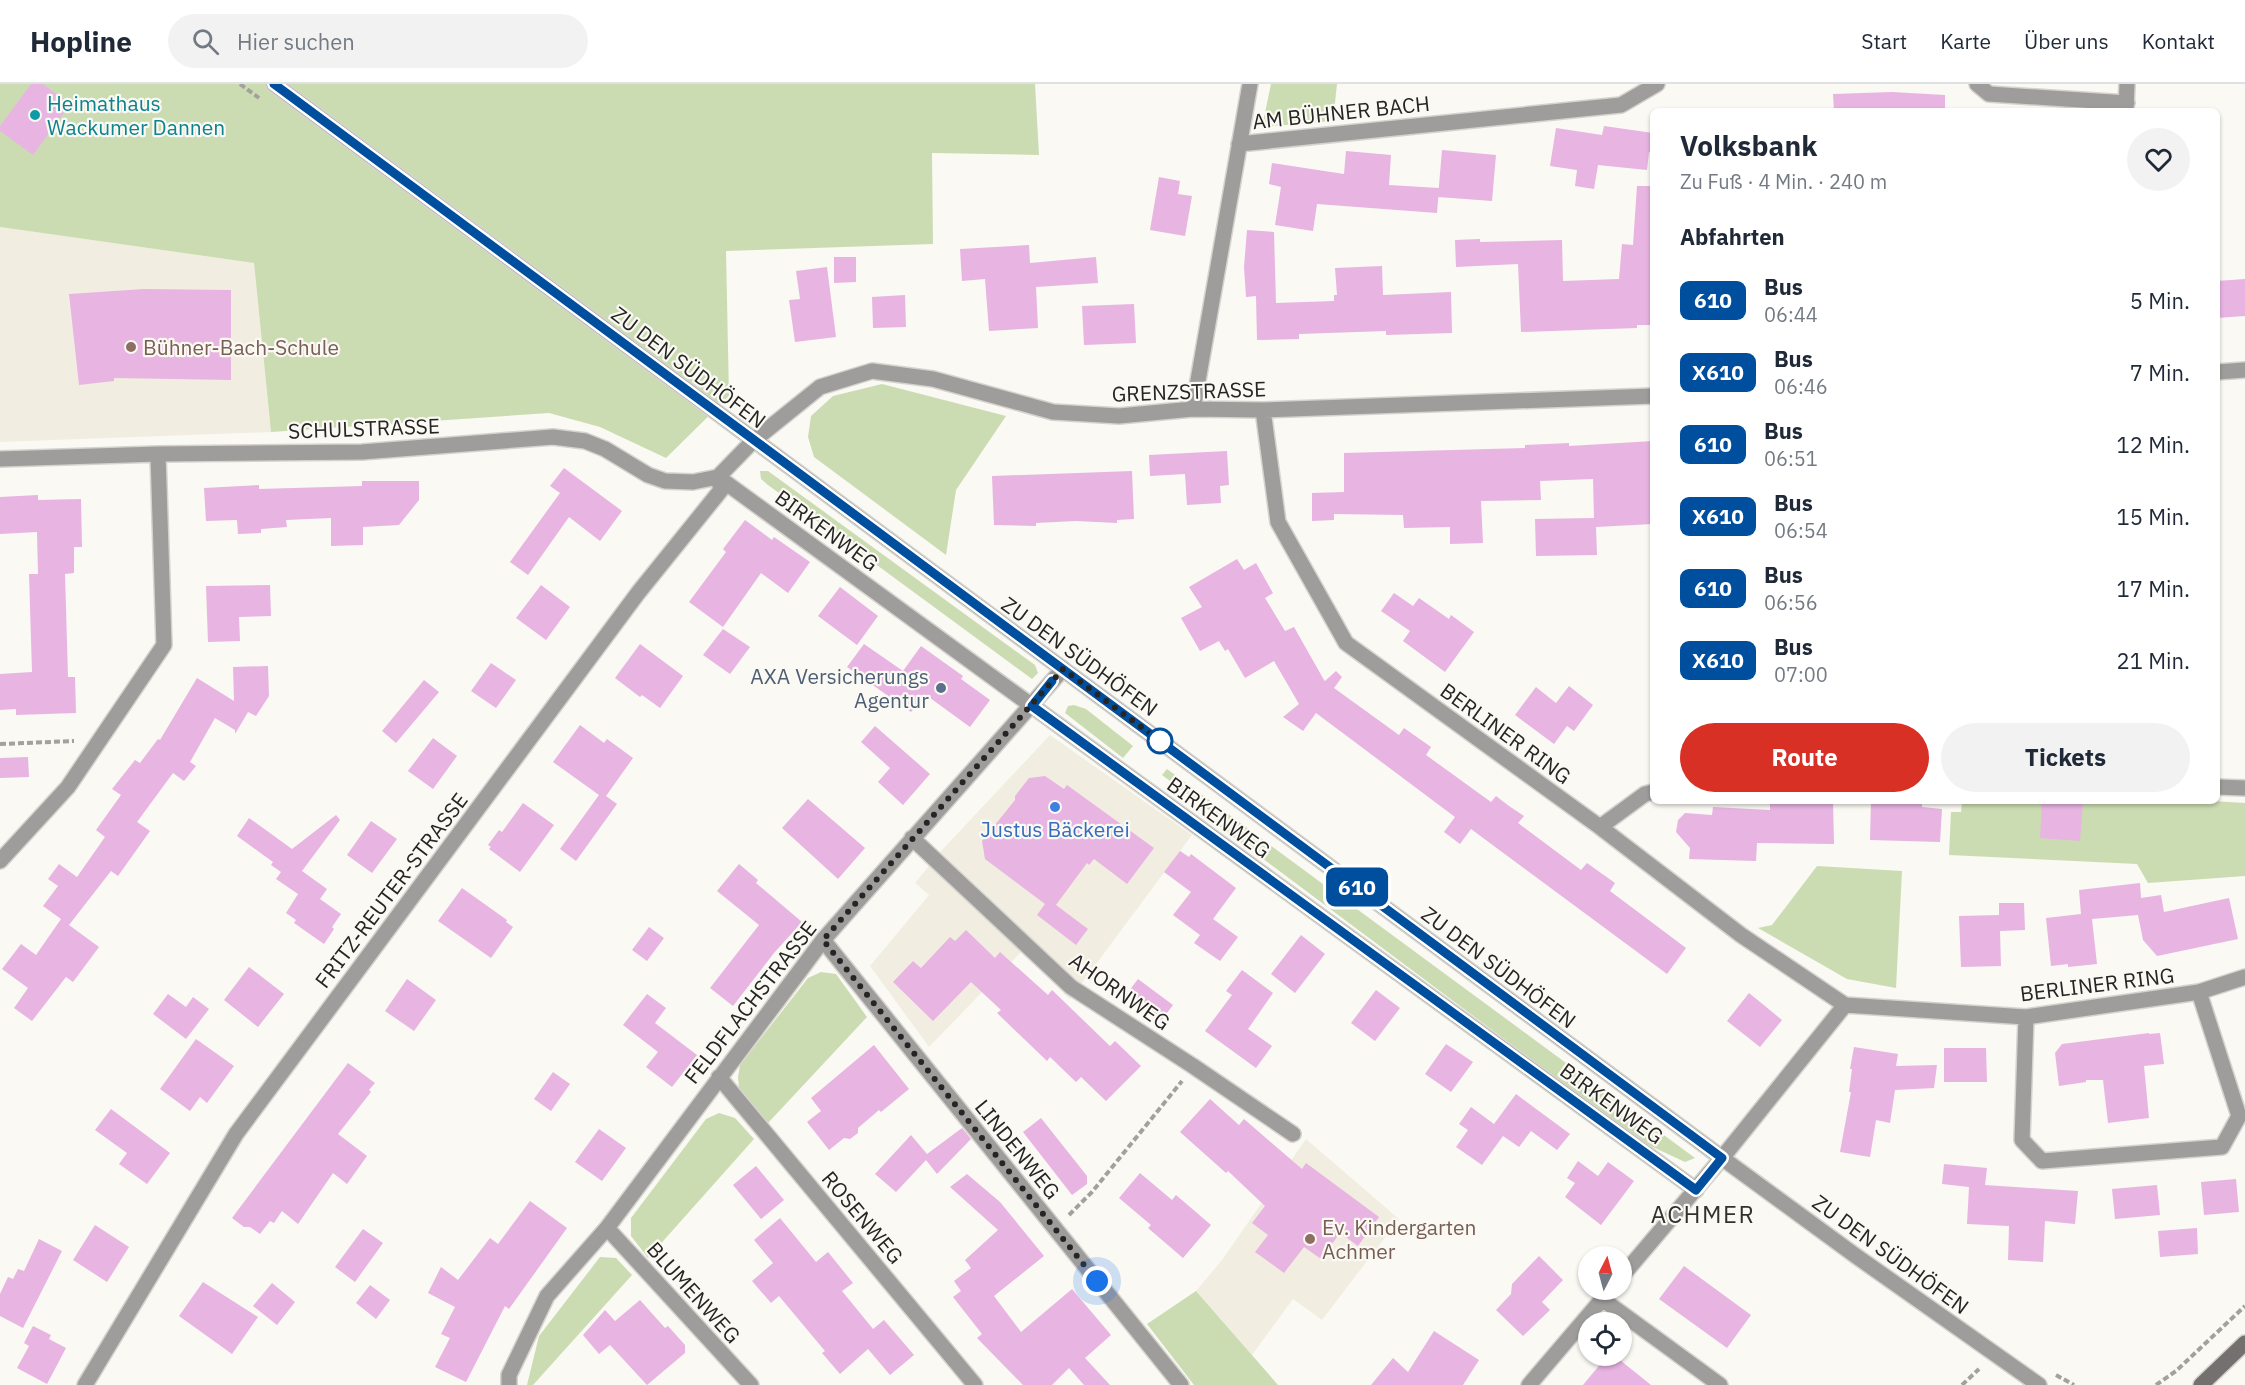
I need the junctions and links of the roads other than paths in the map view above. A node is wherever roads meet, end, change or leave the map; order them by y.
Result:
1 (273, 84) edge
2 (1250, 84) edge
3 (1657, 84) edge
4 (1977, 84) edge
5 (2127, 84) edge
6 (2126, 107) edge
7 (1239, 144) junction
8 (2245, 370) edge
9 (2220, 372) edge
10 (1650, 396) edge
11 (1193, 409) junction
12 (1263, 410) junction
13 (753, 441) junction
14 (158, 454) junction
15 (0, 459) edge
16 (718, 477) junction
17 (1063, 669) junction
18 (1032, 706) junction
19 (2220, 787) edge
20 (2245, 788) edge
21 (1650, 793) edge
22 (1600, 827) junction
23 (912, 838) junction
24 (0, 861) edge
25 (823, 940) junction
26 (2245, 977) edge
27 (2199, 992) junction
28 (1845, 1005) junction
29 (2026, 1017) junction
30 (719, 1077) junction
31 (1293, 1134) dead end
32 (1722, 1158) junction
33 (1696, 1190) junction
34 (607, 1228) junction
35 (1632, 1264) edge
36 (1601, 1300) edge
37 (1614, 1300) edge
38 (2245, 1343) edge
39 (85, 1385) edge
40 (509, 1385) edge
41 (751, 1385) edge
42 (975, 1385) edge
43 (1181, 1385) edge
44 (1529, 1385) edge
45 (1720, 1385) edge
46 (2039, 1385) edge
47 (2201, 1385) edge

1 - 13 street, ZU DEN SÜDHÖFEN
2 - 7 street, AM BÜHNER BACH
3 - 7 street, AM BÜHNER BACH
4 - 6 street
5 - 6 street
7 - 11 street, AM BÜHNER BACH
8 - 9 street
10 - 12 street, GRENZSTRASSE
11 - 12 street, GRENZSTRASSE
11 - 13 street, GRENZSTRASSE
12 - 22 street, BERLINER RING
13 - 16 street, FRITZ-REUTER-STRASSE
13 - 17 street, ZU DEN SÜDHÖFEN
14 - 15 street, SCHULSTRASSE
14 - 16 street, SCHULSTRASSE
14 - 24 street
16 - 18 street, BIRKENWEG
16 - 39 street, FRITZ-REUTER-STRASSE
17 - 18 street, FELDFLACHSTRASSE
17 - 32 street, ZU DEN SÜDHÖFEN
18 - 23 street, FELDFLACHSTRASSE
18 - 33 street, BIRKENWEG
19 - 20 street
21 - 22 street
22 - 28 street, BERLINER RING
23 - 25 street, FELDFLACHSTRASSE
23 - 31 street, AHORNWEG
25 - 30 street, FELDFLACHSTRASSE
25 - 43 street, LINDENWEG
26 - 27 street, BERLINER RING
27 - 29 street, BERLINER RING
27 - 29 street
28 - 29 street, BERLINER RING
28 - 32 street
30 - 34 street, FELDFLACHSTRASSE
30 - 42 street, ROSENWEG
32 - 33 street
32 - 46 street, ZU DEN SÜDHÖFEN
33 - 35 street
34 - 40 street, FELDFLACHSTRASSE
34 - 41 street, BLUMENWEG
36 - 44 street
37 - 45 street
38 - 47 main road

